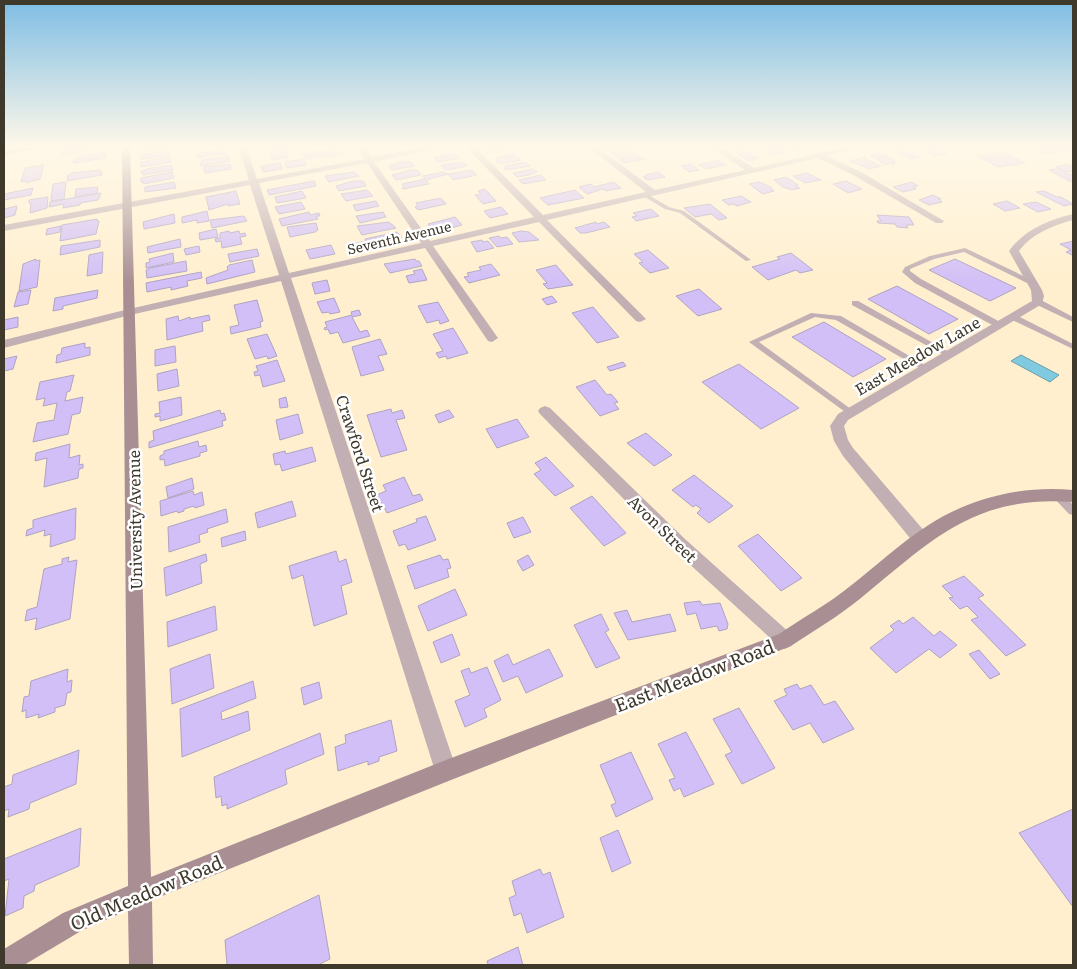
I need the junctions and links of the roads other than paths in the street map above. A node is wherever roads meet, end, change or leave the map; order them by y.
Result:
1 (127, 191) edge
2 (202, 191) edge
3 (256, 191) edge
4 (390, 191) edge
5 (515, 191) edge
6 (646, 191) edge
7 (661, 191) edge
8 (888, 191) edge
9 (649, 194) junction
10 (127, 205) junction
11 (541, 217) junction
12 (1067, 218) edge
13 (939, 221) dead end
14 (1073, 226) edge
15 (4, 228) edge
16 (427, 244) junction
17 (748, 260) dead end
18 (284, 278) junction
19 (1030, 281) junction
20 (1038, 302) junction
21 (855, 303) dead end
22 (128, 312) junction
23 (1014, 316) junction
24 (640, 319) dead end
25 (1073, 320) edge
26 (1000, 325) junction
27 (492, 338) dead end
28 (4, 344) edge
29 (1073, 347) edge
30 (949, 354) junction
31 (926, 368) junction
32 (546, 412) dead end
33 (851, 412) junction
34 (1065, 495) edge
35 (1073, 511) edge
36 (920, 538) junction
37 (785, 640) junction
38 (446, 771) junction
39 (294, 831) joint
40 (140, 893) junction
41 (4, 963) edge
42 (141, 965) edge

1 - 10 main road, University Avenue
2 - 10 street
3 - 18 street, Crawford Street
4 - 16 street
5 - 11 street
6 - 9 street
7 - 9 street, Seventh Avenue
8 - 13 street
9 - 11 street, Seventh Avenue
9 - 17 lane
10 - 15 street
10 - 22 main road, University Avenue
11 - 16 street, Seventh Avenue
11 - 24 street
12 - 14 street
12 - 19 street
16 - 18 street, Seventh Avenue
16 - 27 street
18 - 22 street, Seventh Avenue
18 - 38 street, Crawford Street
19 - 20 street
19 - 26 lane
20 - 23 street, East Meadow Lane
20 - 25 lane
21 - 30 lane
22 - 28 street, Seventh Avenue
22 - 40 main road, University Avenue
23 - 26 street, East Meadow Lane
23 - 29 lane
26 - 30 street, East Meadow Lane
30 - 31 street, East Meadow Lane
31 - 33 street, East Meadow Lane
31 - 33 lane
32 - 37 street, Avon Street
33 - 36 street, East Meadow Lane
34 - 35 lane
34 - 36 main road, East Meadow Road
36 - 37 main road, East Meadow Road
37 - 38 main road, East Meadow Road
38 - 39 main road, East Meadow Road
39 - 40 main road, Old Meadow Road
40 - 41 main road, Old Meadow Road
40 - 42 main road, University Avenue

